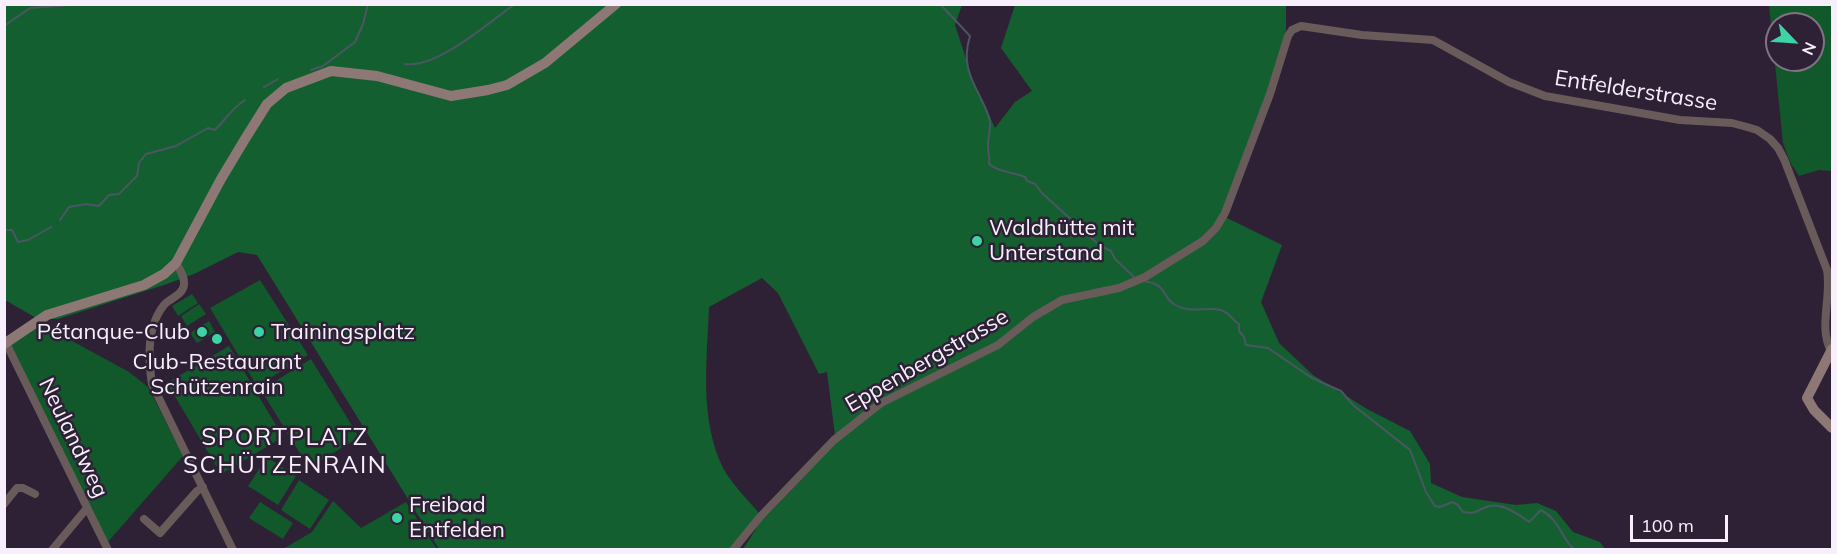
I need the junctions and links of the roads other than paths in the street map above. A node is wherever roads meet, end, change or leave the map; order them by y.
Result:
1 (616, 4) edge
2 (177, 263) junction
3 (1145, 277) joint
4 (5, 343) edge
5 (1832, 350) edge
6 (1833, 428) edge
7 (203, 487) junction
8 (35, 494) dead end
9 (4, 504) edge
10 (87, 508) junction
11 (144, 519) dead end
12 (52, 549) edge
13 (108, 549) edge
14 (233, 549) edge
15 (733, 549) edge

1 - 2 street
2 - 4 street
2 - 7 street
3 - 5 street, Entfelderstrasse
3 - 15 street, Eppenbergstrasse
4 - 10 street, Neulandweg
5 - 6 street
7 - 11 street
7 - 14 street
8 - 9 street
10 - 12 street
10 - 13 street, Neulandweg

